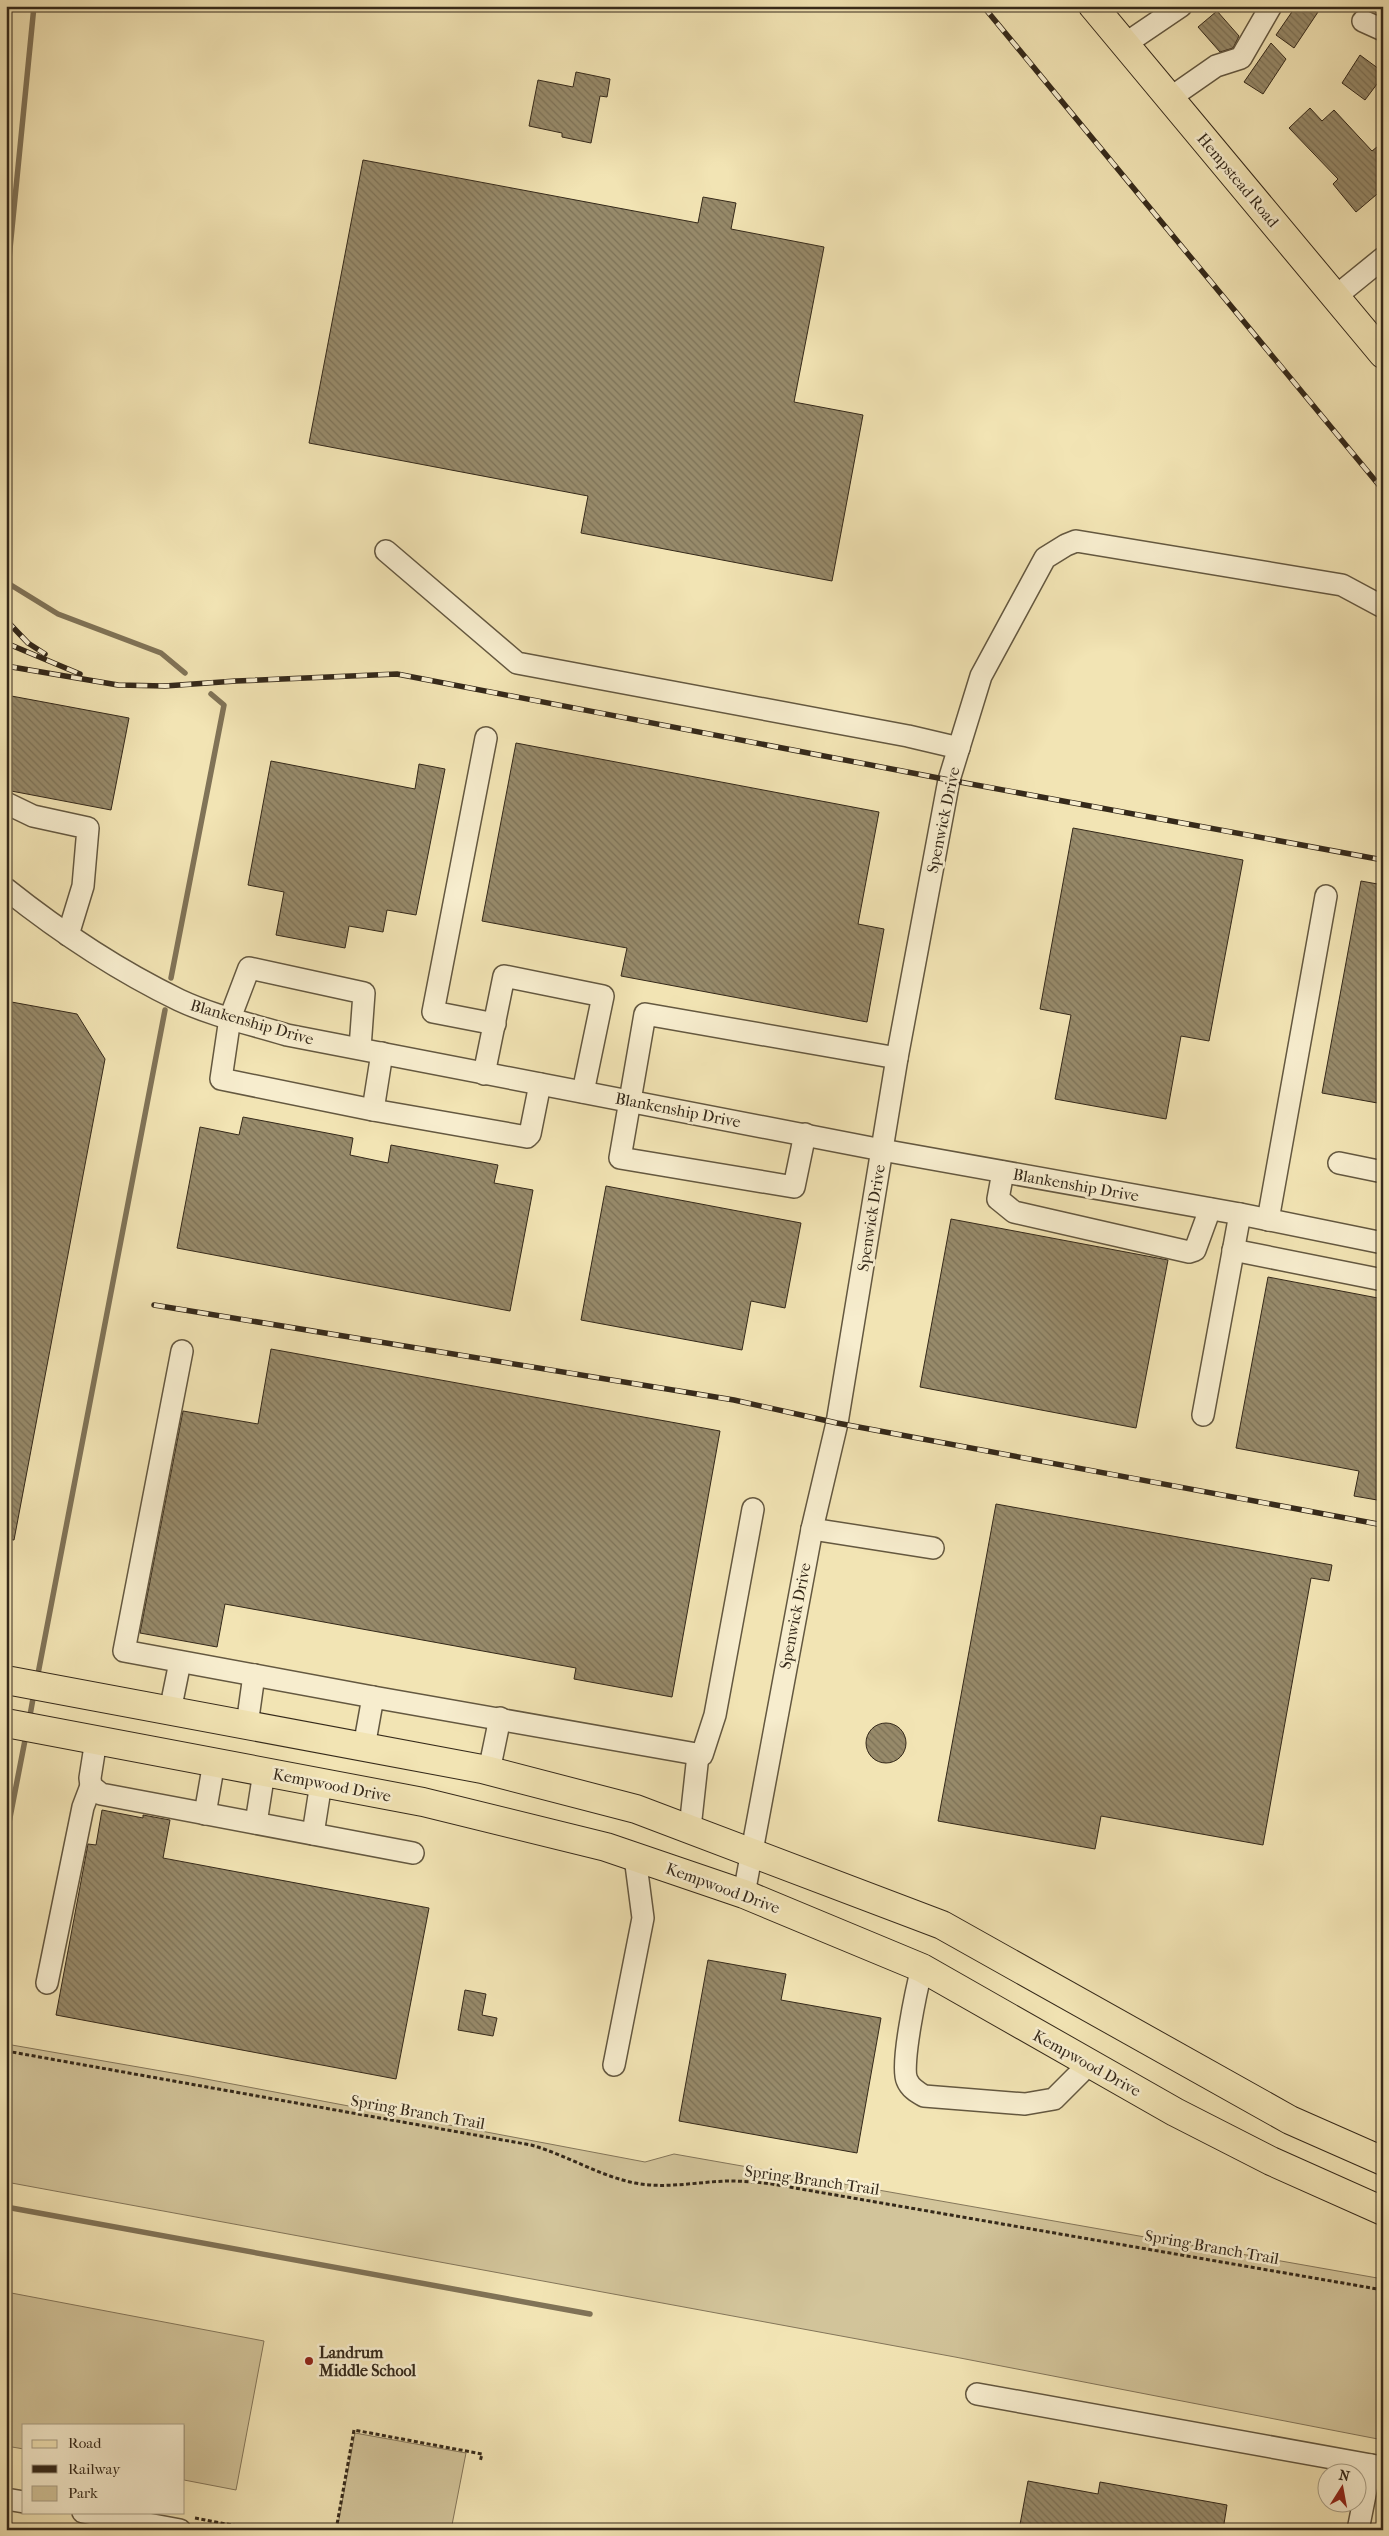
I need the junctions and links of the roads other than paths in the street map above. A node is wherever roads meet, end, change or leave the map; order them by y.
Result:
1 (1093, 6) edge
2 (1181, 6) edge
3 (1271, 6) edge
4 (1363, 21) dead end
5 (1383, 30) edge
6 (1125, 44) junction
7 (1170, 98) junction
8 (1383, 258) edge
9 (1335, 297) junction
10 (1383, 354) edge
11 (386, 551) dead end
12 (1383, 607) edge
13 (486, 738) dead end
14 (958, 748) junction
15 (6, 803) edge
16 (6, 890) edge
17 (1326, 896) dead end
18 (68, 935) junction
19 (230, 1018) junction
20 (495, 1024) junction
21 (360, 1048) junction
22 (382, 1053) junction
23 (897, 1058) junction
24 (484, 1074) junction
25 (540, 1084) junction
26 (583, 1092) junction
27 (629, 1100) junction
28 (373, 1110) junction
29 (804, 1134) junction
30 (882, 1150) junction
31 (1339, 1162) dead end
32 (1003, 1172) junction
33 (1383, 1172) edge
34 (1210, 1209) junction
35 (1240, 1214) junction
36 (1268, 1220) junction
37 (1383, 1243) edge
38 (1233, 1250) junction
39 (1383, 1280) edge
40 (182, 1351) dead end
41 (1203, 1415) dead end
42 (753, 1509) dead end
43 (812, 1528) junction
44 (933, 1548) dead end
45 (180, 1662) junction
46 (254, 1675) junction
47 (14, 1682) edge
48 (373, 1697) junction
49 (170, 1711) junction
50 (500, 1718) junction
51 (247, 1725) junction
52 (20, 1726) edge
53 (96, 1740) junction
54 (364, 1747) junction
55 (698, 1755) junction
56 (214, 1762) junction
57 (489, 1771) junction
58 (264, 1772) junction
59 (321, 1783) junction
60 (91, 1786) junction
61 (357, 1790) junction
62 (205, 1814) junction
63 (256, 1823) junction
64 (690, 1828) junction
65 (313, 1834) junction
66 (753, 1851) junction
67 (413, 1853) dead end
68 (635, 1857) junction
69 (744, 1894) junction
70 (922, 1968) junction
71 (47, 1983) dead end
72 (614, 2065) dead end
73 (1088, 2065) junction
74 (1383, 2161) edge
75 (1383, 2211) edge
76 (978, 2394) dead end
77 (1377, 2466) edge
78 (6, 2499) edge
79 (22, 2502) edge
80 (100, 2514) edge
81 (186, 2524) edge
82 (1358, 2530) edge

1 - 6 main road, Hempstead Road
2 - 6 street
3 - 7 street
4 - 5 street
6 - 7 main road, Hempstead Road
7 - 9 main road, Hempstead Road
8 - 9 street
9 - 10 main road, Hempstead Road
11 - 14 street
12 - 14 street, Spenwick Drive
13 - 20 street
14 - 23 street, Spenwick Drive
15 - 18 street
16 - 18 street, Blankenship Drive
17 - 36 street
18 - 19 street, Blankenship Drive
19 - 21 street, Blankenship Drive
19 - 21 street
19 - 28 street
20 - 24 street
20 - 26 street
21 - 22 street, Blankenship Drive
22 - 24 street, Blankenship Drive
22 - 28 street
23 - 27 street
23 - 30 street, Spenwick Drive
24 - 25 street, Blankenship Drive
25 - 26 street, Blankenship Drive
25 - 28 street
26 - 27 street, Blankenship Drive
27 - 29 street, Blankenship Drive
27 - 29 street
29 - 30 street, Blankenship Drive
30 - 32 street, Blankenship Drive
30 - 43 street, Spenwick Drive
31 - 33 street
32 - 34 street, Blankenship Drive
32 - 34 street
34 - 35 street, Blankenship Drive
35 - 36 street, Blankenship Drive
35 - 38 street
36 - 37 street, Blankenship Drive
38 - 39 street
38 - 41 street
40 - 45 street
42 - 55 street
43 - 44 street
43 - 66 street, Spenwick Drive
45 - 46 street
45 - 49 street
46 - 48 street
46 - 51 street
47 - 49 main road
48 - 50 street
48 - 54 street
49 - 51 main road
50 - 55 street
50 - 57 street
51 - 54 main road
52 - 53 main road, Kempwood Drive
53 - 56 main road, Kempwood Drive
53 - 60 street
54 - 57 main road
54 - 61 main road
55 - 64 street
56 - 58 main road, Kempwood Drive
56 - 62 street
57 - 64 main road
58 - 59 main road, Kempwood Drive
58 - 63 street
59 - 61 main road, Kempwood Drive
59 - 65 street
60 - 62 street
60 - 71 street
61 - 68 main road, Kempwood Drive
62 - 63 street
63 - 65 street
64 - 66 main road
65 - 67 street
66 - 69 street, Spenwick Drive
66 - 74 main road
68 - 69 main road, Kempwood Drive
68 - 72 street
69 - 70 main road, Kempwood Drive
70 - 73 main road, Kempwood Drive
70 - 73 street
73 - 75 main road, Kempwood Drive
76 - 77 street
77 - 82 street
78 - 79 street
80 - 81 street

